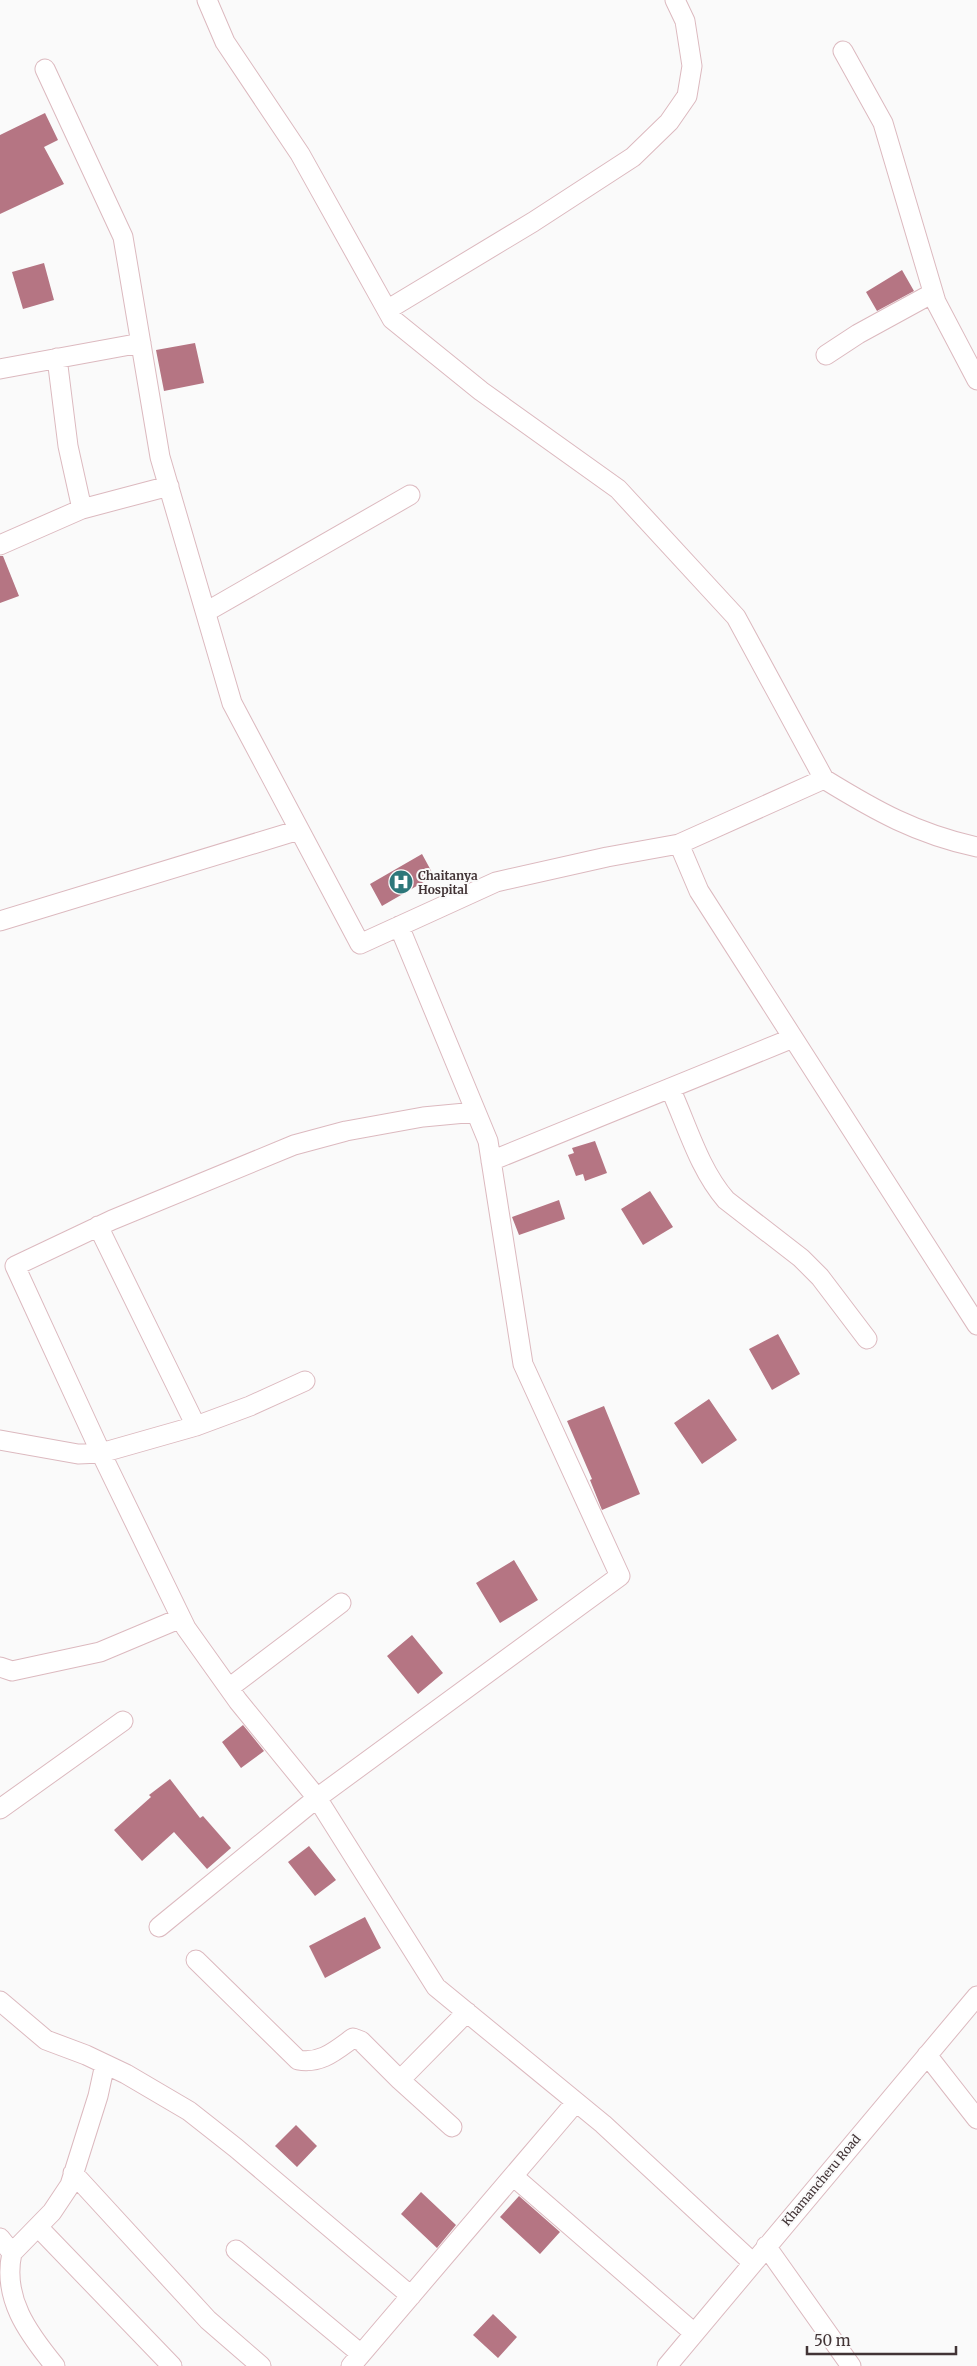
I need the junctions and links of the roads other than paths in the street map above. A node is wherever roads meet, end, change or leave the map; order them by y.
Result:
1 (207, 0) edge
2 (675, 0) edge
3 (842, 51) dead end
4 (45, 69) dead end
5 (933, 293) junction
6 (387, 310) junction
7 (141, 343) junction
8 (826, 354) dead end
9 (57, 358) junction
10 (0, 369) edge
11 (977, 380) edge
12 (169, 486) junction
13 (410, 495) dead end
14 (82, 509) junction
15 (0, 545) edge
16 (206, 612) junction
17 (824, 780) junction
18 (299, 830) junction
19 (679, 844) junction
20 (977, 847) edge
21 (0, 921) edge
22 (399, 926) junction
23 (793, 1038) junction
24 (670, 1088) junction
25 (476, 1112) junction
26 (491, 1161) junction
27 (98, 1226) junction
28 (8, 1270) edge
29 (977, 1325) edge
30 (867, 1339) dead end
31 (305, 1381) dead end
32 (196, 1426) junction
33 (0, 1440) edge
34 (101, 1453) junction
35 (341, 1603) dead end
36 (181, 1618) junction
37 (0, 1667) edge
38 (229, 1688) junction
39 (123, 1721) dead end
40 (317, 1798) junction
41 (0, 1809) edge
42 (160, 1927) dead end
43 (196, 1960) dead end
44 (977, 1996) edge
45 (0, 2001) edge
46 (467, 2012) junction
47 (927, 2055) junction
48 (105, 2064) junction
49 (400, 2080) junction
50 (576, 2102) junction
51 (977, 2119) edge
52 (452, 2127) dead end
53 (73, 2173) junction
54 (513, 2176) junction
55 (38, 2227) junction
56 (0, 2238) edge
57 (766, 2246) junction
58 (236, 2250) dead end
59 (12, 2253) junction
60 (752, 2262) junction
61 (411, 2296) junction
62 (694, 2333) junction
63 (356, 2360) edge
64 (55, 2366) edge
65 (172, 2366) edge
66 (261, 2366) edge
67 (667, 2366) edge
68 (851, 2366) edge

1 - 6 street
2 - 6 street
3 - 5 street
4 - 7 street
5 - 8 street
5 - 11 street
6 - 17 street
7 - 9 street
7 - 12 street
9 - 10 street
9 - 14 street
12 - 14 street
12 - 16 street
13 - 16 street
14 - 15 street
16 - 18 street
17 - 19 street
17 - 20 street
18 - 21 street
18 - 22 street
19 - 22 street
19 - 23 street
22 - 25 street
23 - 24 street
23 - 29 street
24 - 26 street
24 - 30 street
25 - 26 street
25 - 27 street
26 - 40 street
27 - 28 street
27 - 32 street
28 - 34 street
31 - 32 street
32 - 34 street
33 - 34 street
34 - 36 street
35 - 38 street
36 - 37 street
36 - 38 street
38 - 40 street
39 - 41 street
40 - 42 street
40 - 46 street
43 - 49 street
44 - 47 street, Khamancheru Road
45 - 48 street
46 - 49 street
46 - 50 street
47 - 51 street
47 - 57 street, Khamancheru Road
48 - 53 street
48 - 61 street
49 - 52 street
50 - 54 street
50 - 60 street
53 - 55 street
53 - 66 street
54 - 61 street
54 - 62 street
55 - 59 street
55 - 65 street
56 - 59 street
57 - 60 street, Khamancheru Road
57 - 68 street
58 - 63 street
59 - 64 street
60 - 62 street, Khamancheru Road
61 - 63 street
62 - 67 street, Khamancheru Road

